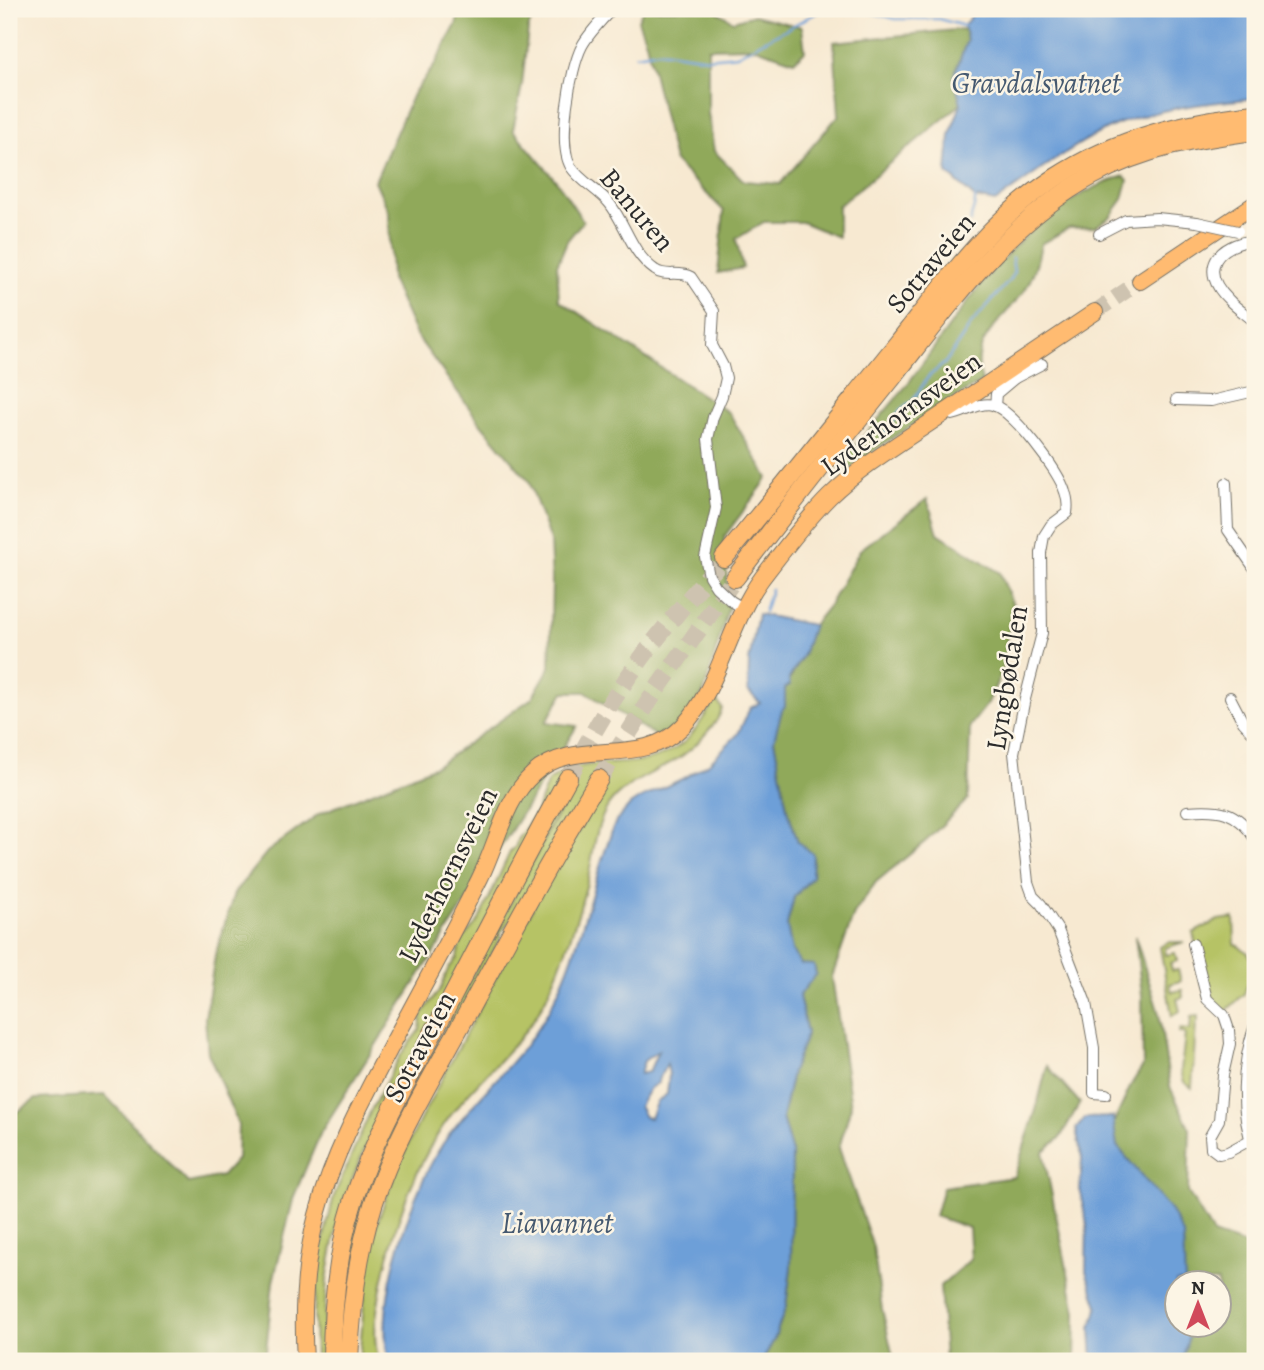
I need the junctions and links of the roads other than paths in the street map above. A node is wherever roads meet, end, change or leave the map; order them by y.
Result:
1 (612, 9) edge
2 (1255, 114) edge
3 (1255, 131) edge
4 (1255, 204) edge
5 (1099, 234) dead end
6 (1255, 238) edge
7 (1140, 281) tunnel mouth
8 (1095, 312) tunnel mouth
9 (1255, 321) edge
10 (1042, 364) dead end
11 (1013, 373) junction
12 (1255, 391) edge
13 (1177, 400) dead end
14 (995, 406) junction
15 (948, 411) junction
16 (1226, 483) dead end
17 (724, 558) tunnel mouth
18 (1255, 569) edge
19 (735, 578) tunnel mouth
20 (743, 608) junction
21 (1230, 697) dead end
22 (1255, 735) edge
23 (568, 778) tunnel mouth
24 (599, 779) tunnel mouth
25 (1187, 811) dead end
26 (1255, 839) edge
27 (1193, 944) dead end
28 (1255, 1025) edge
29 (1106, 1094) dead end
30 (1251, 1140) junction
31 (1255, 1153) edge
32 (304, 1361) edge
33 (332, 1361) edge
34 (349, 1361) edge

1 - 20 street, Banuren
2 - 17 highway, Sotraveien
3 - 19 highway, Sotraveien
4 - 7 main road
5 - 6 street, bridge
6 - 9 street
8 - 11 main road, Lyderhornsveien
10 - 11 street
11 - 14 street
11 - 15 main road, Lyderhornsveien
12 - 13 street
14 - 15 street
14 - 29 street, Lyngbødalen
15 - 20 main road, Lyderhornsveien
16 - 18 street
20 - 32 main road, Lyderhornsveien
21 - 22 street
23 - 33 highway, Sotraveien
24 - 34 highway, Sotraveien
25 - 26 street
27 - 30 street
28 - 30 street
30 - 31 street

